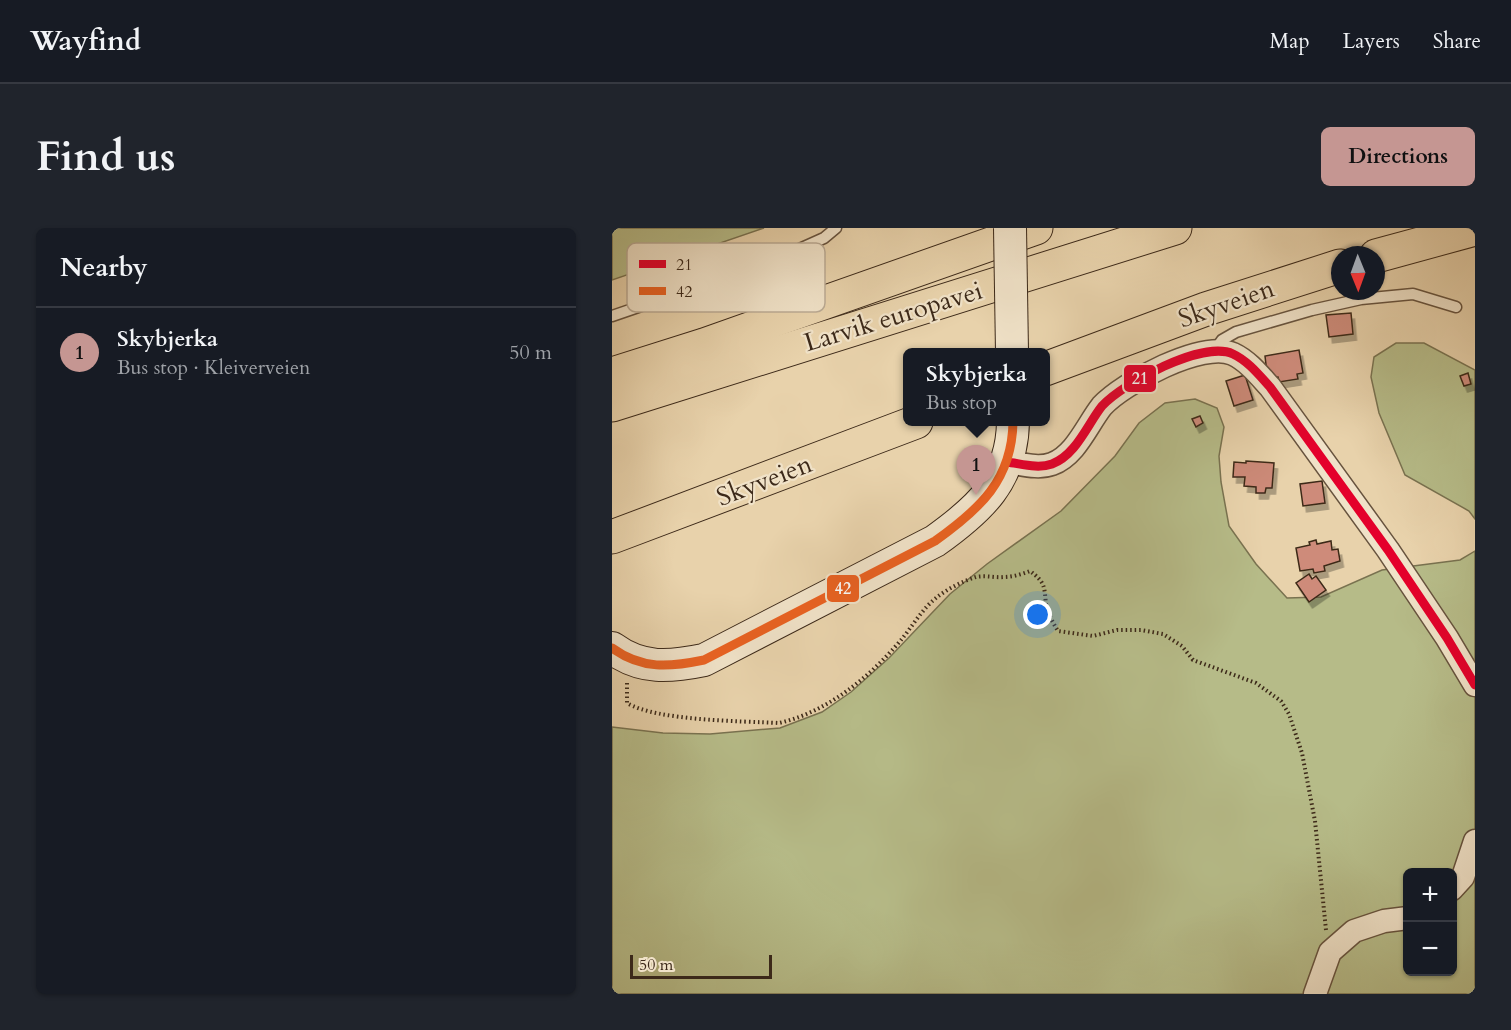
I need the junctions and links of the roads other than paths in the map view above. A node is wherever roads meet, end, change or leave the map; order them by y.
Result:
1 (836, 228) edge
2 (1010, 228) edge
3 (1036, 228) edge
4 (1175, 228) edge
5 (1475, 228) edge
6 (813, 243) edge
7 (1385, 253) edge
8 (1331, 269) edge
9 (825, 302) edge
10 (1456, 307) dead end
11 (627, 311) edge
12 (797, 312) edge
13 (612, 316) edge
14 (1012, 348) edge
15 (1215, 350) junction
16 (1050, 367) edge
17 (612, 374) edge
18 (612, 405) edge
19 (903, 416) edge
20 (905, 426) edge
21 (1013, 426) edge
22 (1007, 462) junction
23 (612, 515) edge
24 (612, 537) edge
25 (612, 648) edge
26 (1475, 685) edge
27 (1475, 841) edge
28 (1457, 884) edge
29 (1403, 919) edge
30 (1315, 994) edge

1 - 6 lane
2 - 14 street, bridge
3 - 9 highway, Larvik europavei
4 - 18 highway, Larvik europavei
5 - 7 highway
8 - 16 highway, Skyveien
10 - 15 lane
11 - 13 lane
12 - 17 highway, Larvik europavei
15 - 22 street
15 - 26 street
19 - 23 highway, Skyveien
20 - 24 highway, Skyveien
21 - 22 street
22 - 25 street
27 - 28 street
29 - 30 street

